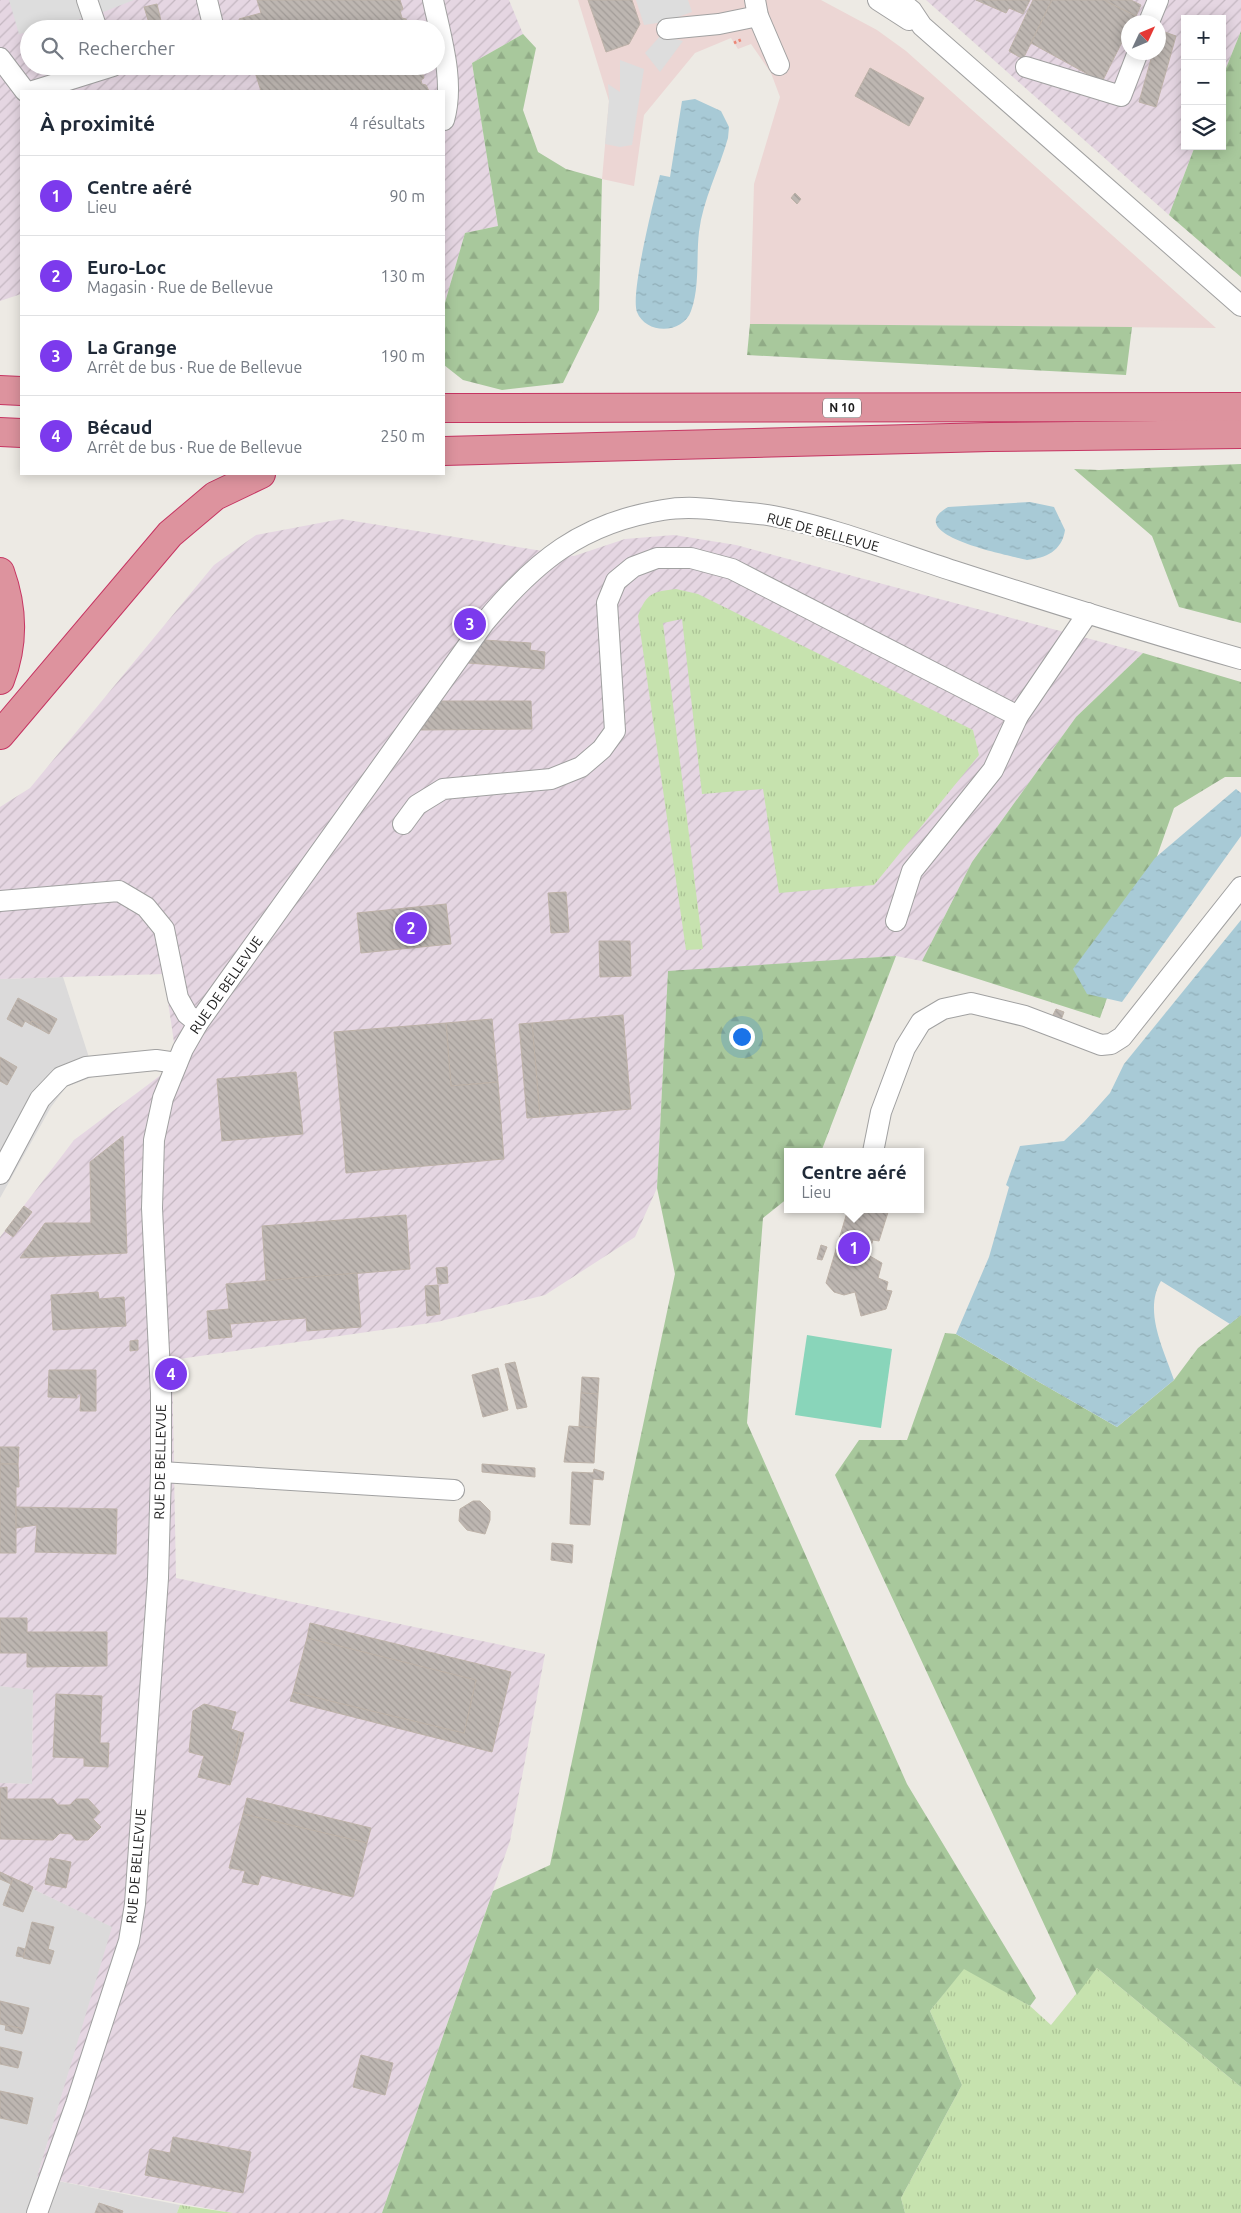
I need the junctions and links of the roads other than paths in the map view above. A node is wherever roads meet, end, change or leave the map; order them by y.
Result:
1 (87, 0) edge
2 (208, 0) edge
3 (433, 0) edge
4 (878, 0) edge
5 (900, 0) edge
6 (1158, 0) edge
7 (760, 5) edge
8 (1152, 15) edge
9 (94, 20) edge
10 (212, 20) edge
11 (438, 20) edge
12 (922, 26) junction
13 (666, 29) dead end
14 (445, 53) edge
15 (0, 58) edge
16 (1135, 60) edge
17 (779, 65) dead end
18 (1026, 67) dead end
19 (85, 75) edge
20 (24, 90) edge
21 (36, 90) edge
22 (445, 117) edge
23 (1241, 306) edge
24 (0, 390) edge
25 (20, 391) edge
26 (0, 407) edge
27 (20, 407) edge
28 (1241, 407) edge
29 (445, 408) edge
30 (0, 432) edge
31 (20, 433) edge
32 (445, 434) edge
33 (1241, 434) edge
34 (990, 437) junction
35 (445, 451) edge
36 (259, 475) edge
37 (0, 572) edge
38 (1088, 613) junction
39 (1241, 660) edge
40 (0, 680) edge
41 (1018, 716) junction
42 (0, 736) edge
43 (403, 824) dead end
44 (1241, 888) edge
45 (0, 902) edge
46 (896, 921) dead end
47 (198, 1024) junction
48 (177, 1063) junction
49 (874, 1148) edge
50 (0, 1174) edge
51 (161, 1472) junction
52 (454, 1490) dead end
53 (37, 2213) edge

1 - 9 street
2 - 10 street
3 - 11 street
4 - 12 street
5 - 12 street
6 - 8 street
7 - 13 street
7 - 17 street
12 - 23 street
14 - 22 street
15 - 20 street
16 - 18 street
19 - 21 street
24 - 25 highway
26 - 27 highway
28 - 29 highway, N 10
30 - 31 highway
32 - 34 highway, N 10
33 - 34 highway, N 10
34 - 35 highway
36 - 42 highway
37 - 40 highway
38 - 39 street, RUE DE BELLEVUE
38 - 41 street
38 - 47 street, RUE DE BELLEVUE
41 - 43 street
41 - 46 street
44 - 49 street
45 - 47 street
47 - 48 street, RUE DE BELLEVUE
48 - 50 street
48 - 51 street, RUE DE BELLEVUE
51 - 52 street
51 - 53 street, RUE DE BELLEVUE

